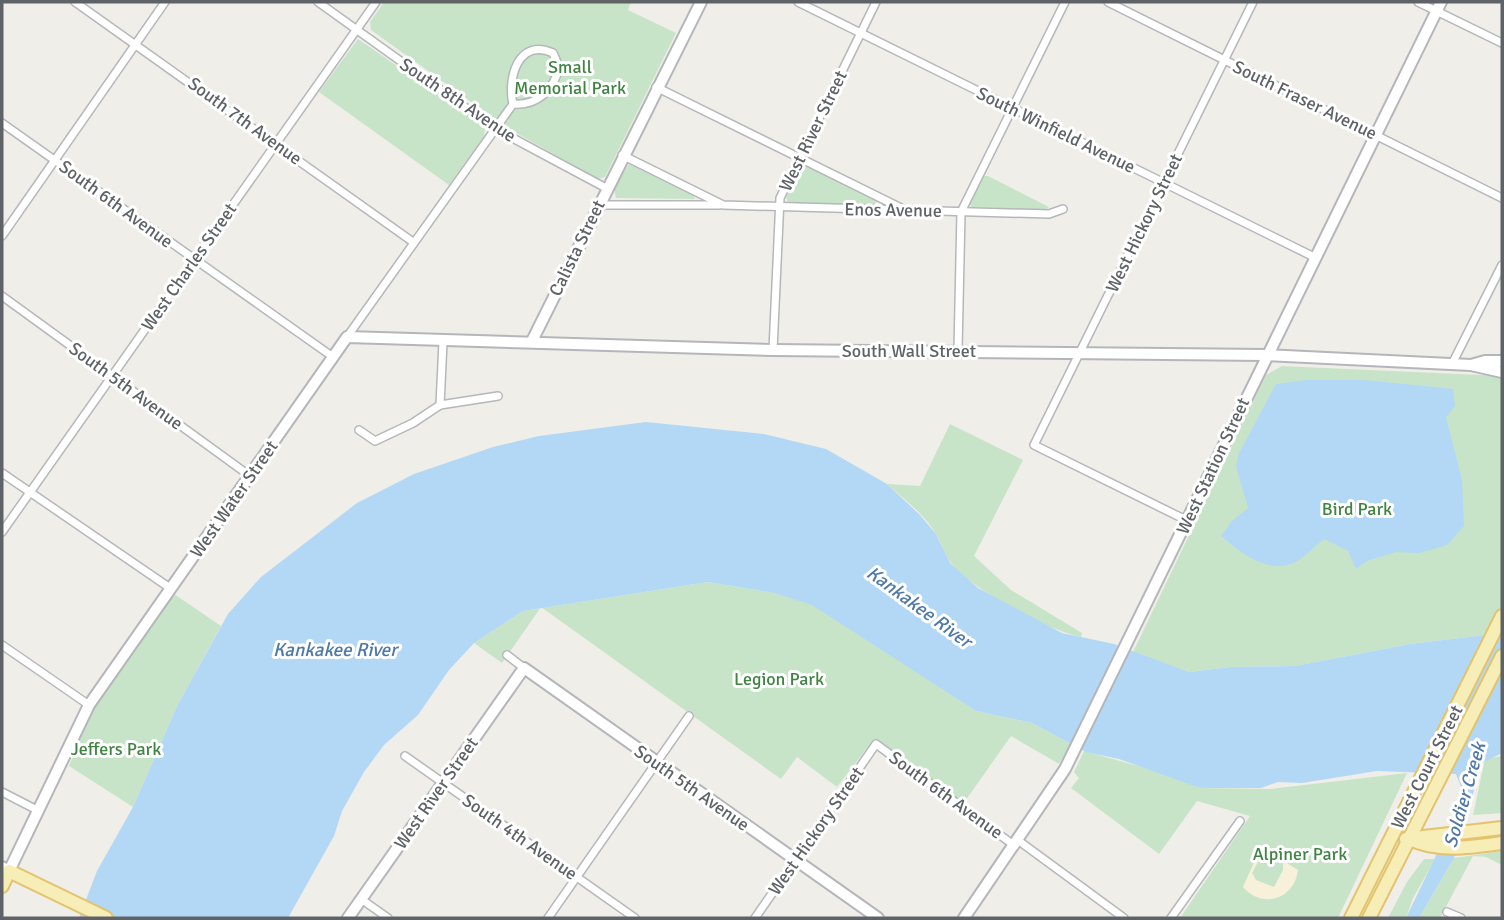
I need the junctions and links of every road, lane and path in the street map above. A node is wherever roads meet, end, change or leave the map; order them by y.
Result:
1 (75, 2) edge
2 (165, 2) edge
3 (318, 2) edge
4 (376, 2) edge
5 (701, 2) edge
6 (798, 2) edge
7 (876, 2) edge
8 (1065, 2) edge
9 (1108, 2) edge
10 (1253, 2) edge
11 (1418, 2) edge
12 (1439, 6) edge
13 (357, 30) junction
14 (860, 33) junction
15 (137, 43) junction
16 (1502, 43) edge
17 (1225, 60) junction
18 (656, 87) junction
19 (513, 104) junction
20 (1012, 108) junction
21 (2, 123) edge
22 (494, 128) junction
23 (1375, 135) junction
24 (277, 144) junction
25 (622, 155) junction
26 (798, 157) junction
27 (55, 161) junction
28 (1164, 183) junction
29 (606, 188) junction
30 (1502, 198) edge
31 (597, 205) junction
32 (723, 205) junction
33 (778, 208) junction
34 (1063, 209) dead end
35 (907, 211) junction
36 (961, 212) junction
37 (2, 236) edge
38 (414, 242) junction
39 (1314, 257) junction
40 (194, 260) junction
41 (1502, 265) edge
42 (2, 296) edge
43 (347, 337) junction
44 (532, 341) junction
45 (443, 342) junction
46 (773, 350) junction
47 (958, 350) junction
48 (1079, 354) junction
49 (1265, 355) junction
50 (333, 358) junction
51 (1502, 361) edge
52 (1452, 365) junction
53 (1471, 365) junction
54 (1502, 372) edge
55 (112, 377) junction
56 (498, 396) dead end
57 (440, 405) junction
58 (359, 430) dead end
59 (2, 473) edge
60 (250, 476) junction
61 (30, 493) junction
62 (1188, 521) junction
63 (2, 532) edge
64 (170, 589) junction
65 (1502, 616) edge
66 (2, 645) edge
67 (507, 655) dead end
68 (1502, 656) edge
69 (524, 668) junction
70 (89, 705) junction
71 (689, 716) dead end
72 (876, 744) joint
73 (405, 756) dead end
74 (656, 763) junction
75 (443, 783) junction
76 (2, 792) edge
77 (39, 811) junction
78 (1240, 821) dead end
79 (1496, 828) edge
80 (1391, 839) junction
81 (1410, 839) junction
82 (1426, 840) junction
83 (1502, 843) edge
84 (1017, 844) junction
85 (795, 860) junction
86 (6, 869) edge
87 (577, 877) junction
88 (2, 886) edge
89 (361, 899) junction
90 (1447, 912) dead end
91 (106, 918) edge
92 (348, 918) edge
93 (388, 918) edge
94 (548, 918) edge
95 (635, 918) edge
96 (755, 918) edge
97 (878, 918) edge
98 (964, 918) edge
99 (1124, 918) edge
100 (1171, 918) edge
101 (1352, 918) edge
102 (1369, 918) edge
103 (1461, 918) edge

1 - 15 street, South 7th Avenue
2 - 15 street
3 - 13 street, South 8th Avenue
4 - 13 street, West Charles Street
5 - 18 main road, Calista Street
6 - 14 street, South Winfield Avenue
7 - 14 street, West River Street
8 - 20 street
9 - 17 street, South Fraser Avenue
10 - 17 street, West Hickory Street
11 - 12 street
12 - 16 street
12 - 23 main road, West Station Street
13 - 22 street, South 8th Avenue
13 - 24 street, West Charles Street
14 - 20 street, South Winfield Avenue
14 - 26 street, West River Street
15 - 24 street, South 7th Avenue
15 - 27 street
17 - 23 street, South Fraser Avenue
17 - 28 street, West Hickory Street
18 - 25 main road, Calista Street
18 - 26 street
19 - 19 street
19 - 22 street, West Water Street
20 - 28 street, South Winfield Avenue
20 - 36 street
21 - 27 street, South 6th Avenue
22 - 29 street, South 8th Avenue
22 - 38 street, West Water Street
23 - 30 street, South Fraser Avenue
23 - 39 main road, West Station Street
24 - 38 street, South 7th Avenue
24 - 40 street, West Charles Street
25 - 29 main road, Calista Street
25 - 32 street, Enos Avenue
26 - 33 street, West River Street
26 - 35 street
27 - 37 street
27 - 40 street, South 6th Avenue
28 - 39 street, South Winfield Avenue
28 - 48 street, West Hickory Street
29 - 31 main road, Calista Street
31 - 32 street, Enos Avenue
31 - 44 main road, Calista Street
32 - 33 street, Enos Avenue
33 - 35 street, Enos Avenue
33 - 46 street, West River Street
34 - 36 street, Enos Avenue
35 - 36 street, Enos Avenue
36 - 47 street
38 - 43 street, West Water Street
39 - 49 main road, West Station Street
40 - 50 street, South 6th Avenue
40 - 55 street, West Charles Street
41 - 52 street
42 - 55 street, South 5th Avenue
43 - 45 main road, South Wall Street
43 - 50 main road, West Water Street
44 - 45 main road, South Wall Street
44 - 46 main road, South Wall Street
45 - 57 street
46 - 47 main road, South Wall Street
47 - 48 main road, South Wall Street
48 - 49 main road, South Wall Street
48 - 62 street, West Hickory Street
49 - 52 main road, South Wall Street
49 - 62 main road, West Station Street
50 - 60 main road, West Water Street
51 - 53 main road, South Wall Street
52 - 53 main road, South Wall Street
53 - 54 main road, South Wall Street
55 - 60 street, South 5th Avenue
55 - 61 street, West Charles Street
56 - 57 street
57 - 58 street
59 - 61 street
60 - 64 main road, West Water Street
61 - 63 street, West Charles Street
61 - 64 street
62 - 84 main road, West Station Street
64 - 70 main road, West Water Street
65 - 80 main road, West Court Street
66 - 70 street
67 - 69 street, South 5th Avenue
68 - 81 main road, West Court Street
69 - 74 main road, South 5th Avenue
69 - 75 main road, West River Street
70 - 77 main road, West Water Street
71 - 74 street
72 - 84 street, South 6th Avenue
72 - 85 street, West Hickory Street
73 - 75 street, South 4th Avenue
74 - 85 main road, South 5th Avenue
74 - 87 street
75 - 87 street, South 4th Avenue
75 - 89 main road, West River Street
76 - 77 street
77 - 86 main road, West Water Street
78 - 100 street
79 - 82 main road
80 - 81 main road
80 - 101 main road, West Court Street
81 - 82 main road
81 - 102 main road, West Court Street
82 - 83 main road
84 - 98 main road, West Station Street
84 - 99 street, South 6th Avenue
85 - 96 street, West Hickory Street
85 - 97 main road, South 5th Avenue
86 - 88 main road, West Water Street
86 - 91 main road
87 - 94 street
87 - 95 street, South 4th Avenue
89 - 92 main road, West River Street
89 - 93 street
90 - 103 street

